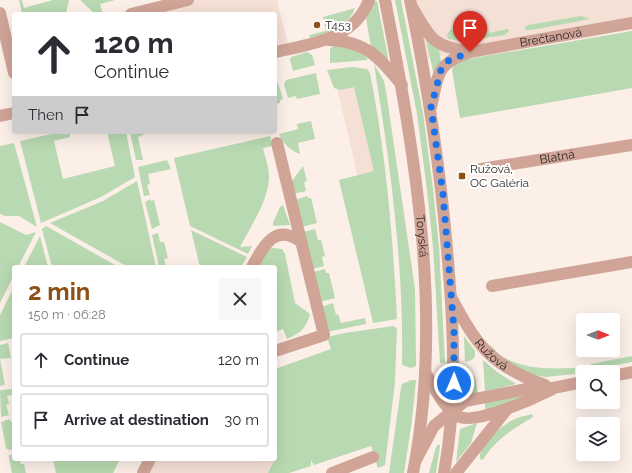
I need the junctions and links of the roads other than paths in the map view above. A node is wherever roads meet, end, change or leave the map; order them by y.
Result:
1 (188, 0) edge
2 (369, 0) edge
3 (386, 0) edge
4 (410, 3) edge
5 (139, 12) edge
6 (0, 13) edge
7 (632, 23) edge
8 (328, 40) junction
9 (11, 43) edge
10 (277, 52) edge
11 (470, 52) junction
12 (12, 53) edge
13 (402, 85) junction
14 (431, 107) junction
15 (12, 113) edge
16 (0, 116) edge
17 (277, 143) dead end
18 (632, 145) edge
19 (481, 169) dead end
20 (301, 242) junction
21 (632, 262) edge
22 (253, 265) edge
23 (492, 286) dead end
24 (451, 297) junction
25 (277, 350) edge
26 (425, 372) junction
27 (632, 372) edge
28 (620, 375) edge
29 (576, 383) edge
30 (553, 388) junction
31 (508, 408) junction
32 (452, 412) junction
33 (374, 457) dead end
34 (149, 461) edge
35 (414, 467) edge
36 (143, 473) edge
37 (332, 473) edge
38 (444, 473) edge
39 (456, 473) edge

1 - 5 street
2 - 8 street
3 - 13 street, Toryská
4 - 11 street
4 - 14 street, Toryská
6 - 9 street
7 - 11 street, Brečtanová
8 - 10 street
8 - 13 street
9 - 12 street
11 - 14 street
13 - 26 street, Toryská
14 - 24 street, Toryská
15 - 16 street
17 - 20 street
18 - 19 street, Blatná
20 - 22 street
20 - 25 street
21 - 23 street
24 - 30 street, Ružová
24 - 32 street, Toryská
26 - 32 street
26 - 35 street, Toryská
27 - 28 street
29 - 30 street
30 - 31 street
30 - 32 street
31 - 32 street
31 - 39 street
32 - 35 street
32 - 38 street, Toryská
33 - 37 street
34 - 36 street

